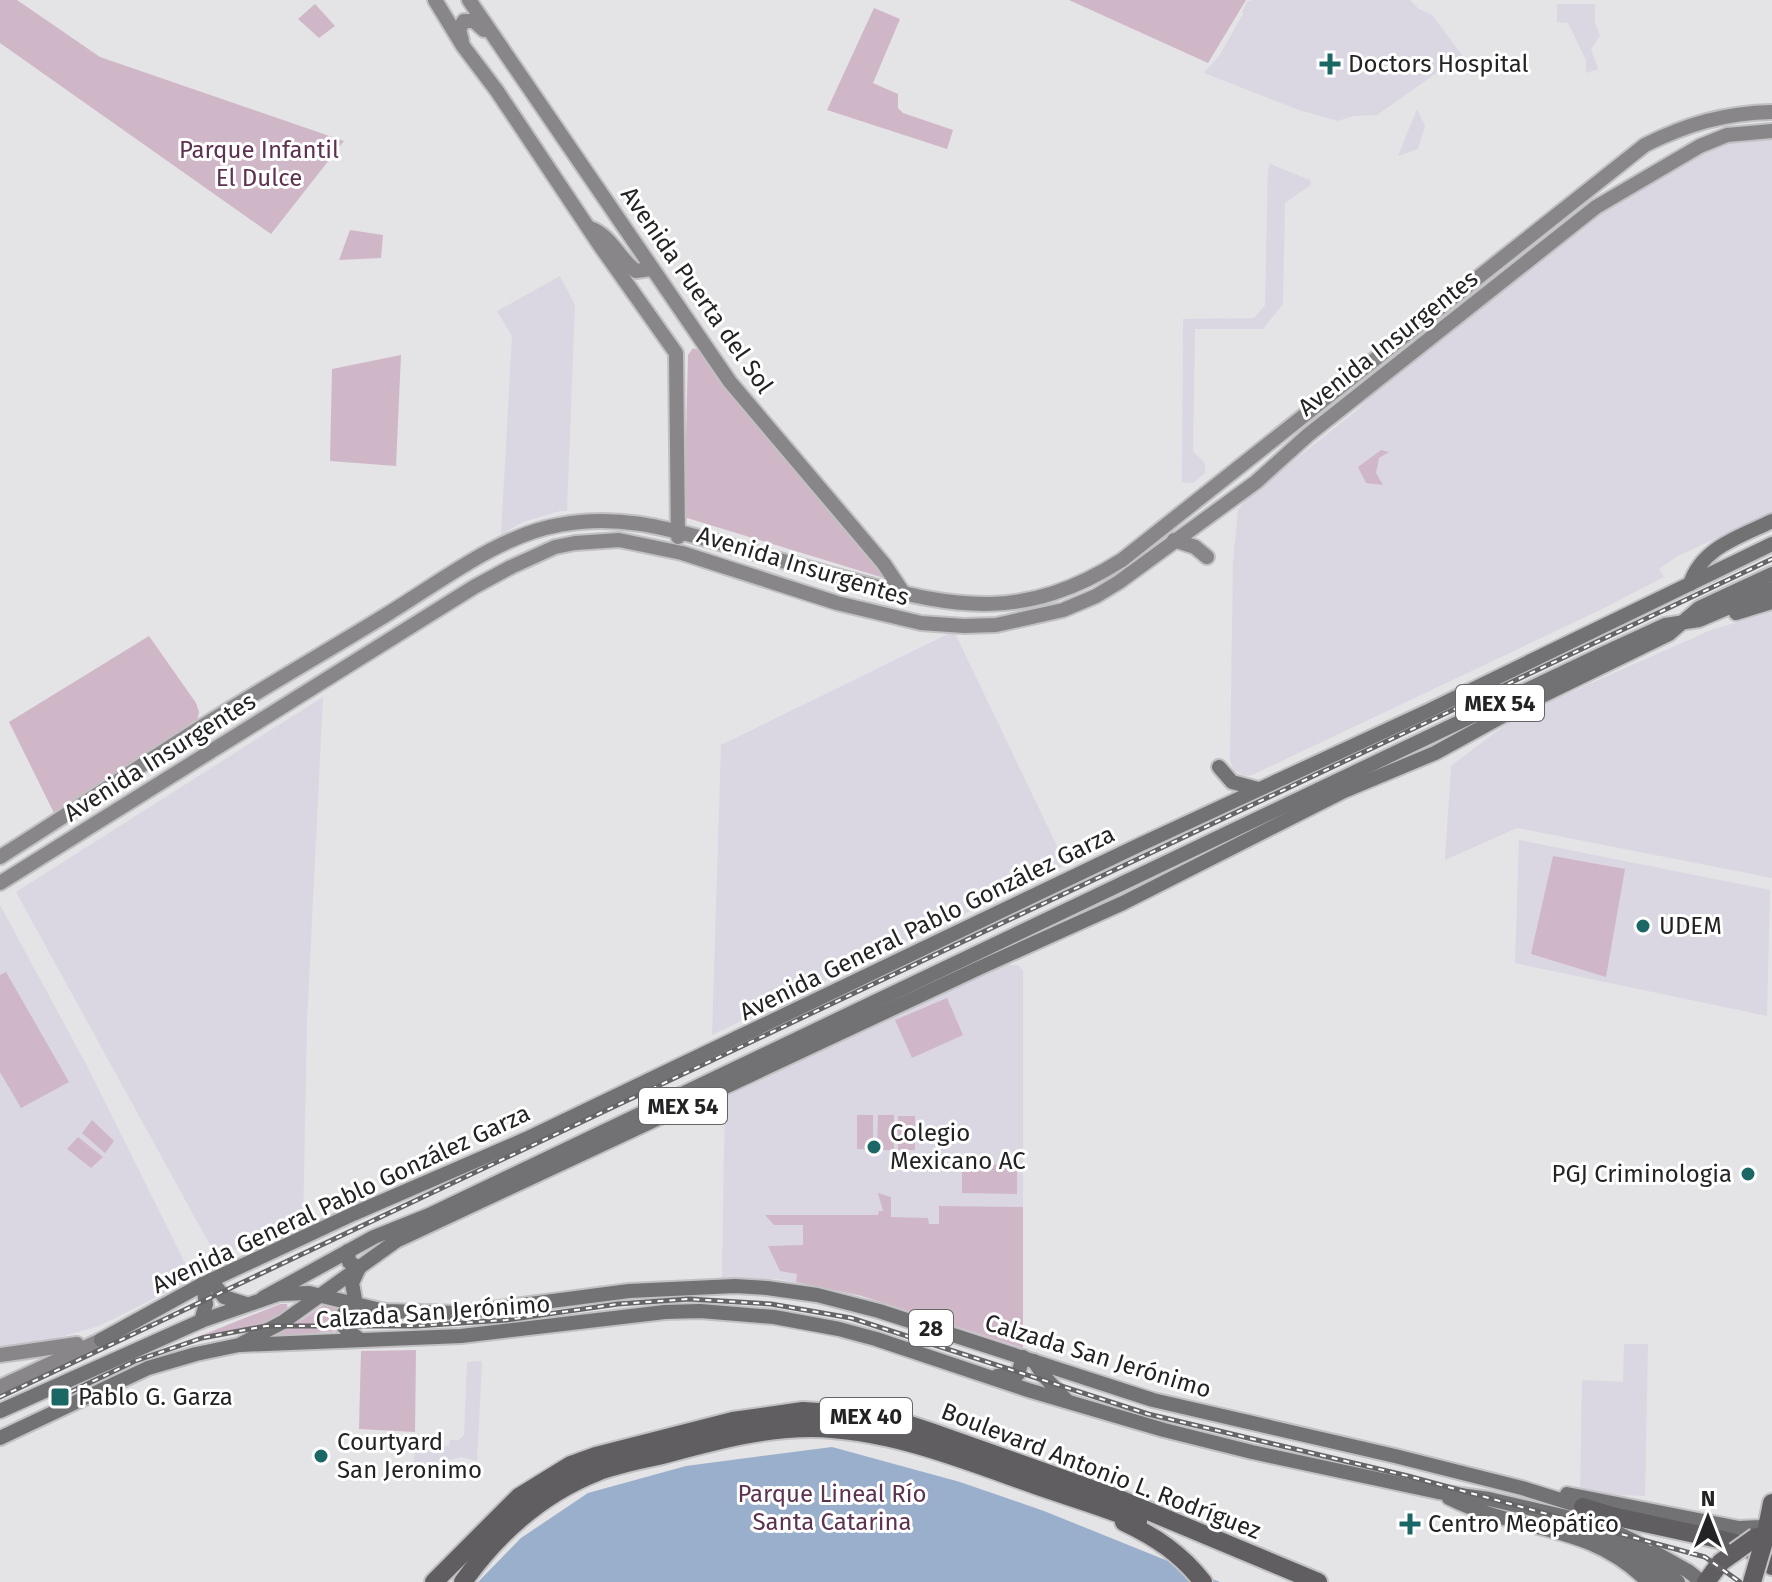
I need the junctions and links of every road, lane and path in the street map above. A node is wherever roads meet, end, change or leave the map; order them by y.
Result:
1 (435, 0) edge
2 (469, 0) edge
3 (491, 35) junction
4 (463, 46) junction
5 (1772, 112) edge
6 (1772, 124) edge
7 (1772, 131) edge
8 (1743, 132) junction
9 (1668, 133) junction
10 (1645, 145) junction
11 (1673, 161) junction
12 (1603, 203) junction
13 (589, 228) junction
14 (1525, 241) junction
15 (651, 269) junction
16 (697, 336) junction
17 (676, 353) junction
18 (603, 519) junction
19 (1772, 521) edge
20 (677, 531) junction
21 (605, 540) junction
22 (1174, 540) junction
23 (1772, 544) edge
24 (682, 553) junction
25 (762, 555) junction
26 (1207, 557) dead end
27 (1772, 574) edge
28 (753, 575) junction
29 (1690, 584) junction
30 (1772, 589) edge
31 (904, 594) junction
32 (1772, 602) edge
33 (1682, 622) junction
34 (1631, 652) junction
35 (1219, 767) dead end
36 (1258, 789) junction
37 (105, 791) junction
38 (75, 809) junction
39 (1220, 809) junction
40 (113, 812) junction
41 (88, 827) junction
42 (1207, 841) junction
43 (0, 857) edge
44 (0, 883) edge
45 (1110, 909) junction
46 (348, 1251) junction
47 (359, 1268) junction
48 (207, 1282) junction
49 (285, 1293) junction
50 (321, 1295) junction
51 (263, 1298) junction
52 (246, 1304) junction
53 (356, 1305) junction
54 (291, 1317) junction
55 (201, 1321) junction
56 (101, 1340) junction
57 (361, 1341) junction
58 (981, 1344) junction
59 (239, 1345) junction
60 (0, 1355) edge
61 (1028, 1359) junction
62 (0, 1363) edge
63 (973, 1371) junction
64 (988, 1376) junction
65 (3, 1386) edge
66 (1069, 1402) junction
67 (0, 1411) edge
68 (0, 1438) edge
69 (1395, 1456) junction
70 (1291, 1459) junction
71 (1438, 1492) junction
72 (1536, 1492) junction
73 (1059, 1494) junction
74 (1470, 1497) junction
75 (1583, 1507) junction
76 (1767, 1529) edge
77 (1636, 1542) junction
78 (1735, 1552) junction
79 (1772, 1569) edge
80 (434, 1582) edge
81 (463, 1582) edge
82 (1203, 1582) edge
83 (1287, 1582) edge
84 (1318, 1582) edge
85 (1648, 1582) edge
86 (1661, 1582) edge
87 (1678, 1582) edge
88 (1704, 1582) edge
89 (1719, 1582) edge
90 (1752, 1582) edge
91 (1770, 1582) edge

1 - 4 main road
2 - 3 main road, Avenida Puerta del Sol
3 - 4 main road
3 - 15 main road, Avenida Puerta del Sol
4 - 13 main road
5 - 9 main road, Avenida Insurgentes
6 - 8 main road
7 - 8 main road, Avenida Insurgentes
8 - 11 main road, Avenida Insurgentes
9 - 10 main road, Avenida Insurgentes
9 - 11 main road
10 - 12 main road
10 - 14 main road, Avenida Insurgentes
11 - 12 main road, Avenida Insurgentes
12 - 14 main road
12 - 22 main road, Avenida Insurgentes
13 - 15 main road
13 - 17 main road
14 - 31 main road, Avenida Insurgentes
15 - 16 main road, Avenida Puerta del Sol
16 - 17 main road
16 - 31 main road, Avenida Puerta del Sol
17 - 20 main road
18 - 20 main road, Avenida Insurgentes
18 - 21 main road
18 - 37 main road, Avenida Insurgentes
19 - 29 main road
20 - 24 main road
20 - 25 main road, Avenida Insurgentes
21 - 24 main road, Avenida Insurgentes
21 - 40 main road, Avenida Insurgentes
22 - 26 main road
22 - 28 main road, Avenida Insurgentes
23 - 29 main road, Avenida General Pablo González Garza / MEX 54
24 - 28 main road, Avenida Insurgentes
25 - 28 main road
25 - 31 main road, Avenida Insurgentes
27 - 33 main road, Avenida General Pablo González Garza / MEX 54
29 - 36 main road, Avenida General Pablo González Garza / MEX 54
30 - 33 main road, Avenida General Pablo González Garza / MEX 54
32 - 34 main road
33 - 34 main road, Avenida General Pablo González Garza / MEX 54
33 - 42 main road, Avenida General Pablo González Garza / MEX 54
34 - 45 main road, Avenida General Pablo González Garza / MEX 54
35 - 36 main road
36 - 39 main road, Avenida General Pablo González Garza / MEX 54
37 - 38 main road, Avenida Insurgentes
37 - 40 main road
38 - 41 main road
38 - 43 main road, Avenida Insurgentes
39 - 42 main road
39 - 48 main road, Avenida General Pablo González Garza / MEX 54
40 - 41 main road, Avenida Insurgentes
41 - 44 main road, Avenida Insurgentes
42 - 45 main road
42 - 46 main road, Avenida General Pablo González Garza / MEX 54
45 - 47 main road, Avenida General Pablo González Garza / MEX 54
46 - 47 main road
46 - 51 main road, Avenida General Pablo González Garza / MEX 54
47 - 50 main road, Avenida General Pablo González Garza / MEX 54
47 - 53 main road
48 - 52 main road
48 - 55 main road
48 - 56 main road, Avenida General Pablo González Garza / MEX 54
49 - 50 main road, Calzada San Jerónimo / 28
49 - 51 main road, Calzada San Jerónimo / 28
49 - 54 main road
50 - 53 main road, Calzada San Jerónimo / 28
50 - 54 main road, Avenida General Pablo González Garza / MEX 54
51 - 52 main road, MEX 54
52 - 55 main road, MEX 54
53 - 57 main road
53 - 58 main road, Calzada San Jerónimo / 28
54 - 59 main road, Avenida General Pablo González Garza / MEX 54
55 - 67 main road, MEX 54
56 - 60 main road
56 - 65 main road
57 - 59 main road, Calzada San Jerónimo / 28
57 - 63 main road, Calzada San Jerónimo / 28
58 - 61 main road, Calzada San Jerónimo / 28
58 - 63 main road
59 - 68 main road, MEX 54
61 - 64 main road
61 - 66 main road
61 - 69 main road, Calzada San Jerónimo / 28
62 - 65 main road
63 - 64 main road, Calzada San Jerónimo / 28
64 - 66 main road, Calzada San Jerónimo / 28
66 - 70 main road, Calzada San Jerónimo / 28
69 - 70 main road
69 - 72 main road, Calzada San Jerónimo / 28
70 - 71 main road, Calzada San Jerónimo / 28
71 - 74 main road, Calzada San Jerónimo / 28
71 - 85 main road
72 - 75 main road, Calzada San Jerónimo / 28
72 - 76 main road
73 - 81 highway, Boulevard Antonio L. Rodríguez / MEX 40
73 - 82 highway
73 - 83 highway, Boulevard Antonio L. Rodríguez / MEX 40
74 - 77 main road
74 - 86 main road
75 - 76 highway
75 - 79 highway, 28
76 - 78 highway, bridge
76 - 90 highway, bridge
77 - 87 main road
77 - 88 main road
78 - 88 highway
78 - 89 highway
79 - 91 highway
80 - 84 highway, Boulevard Antonio L. Rodríguez / MEX 40

